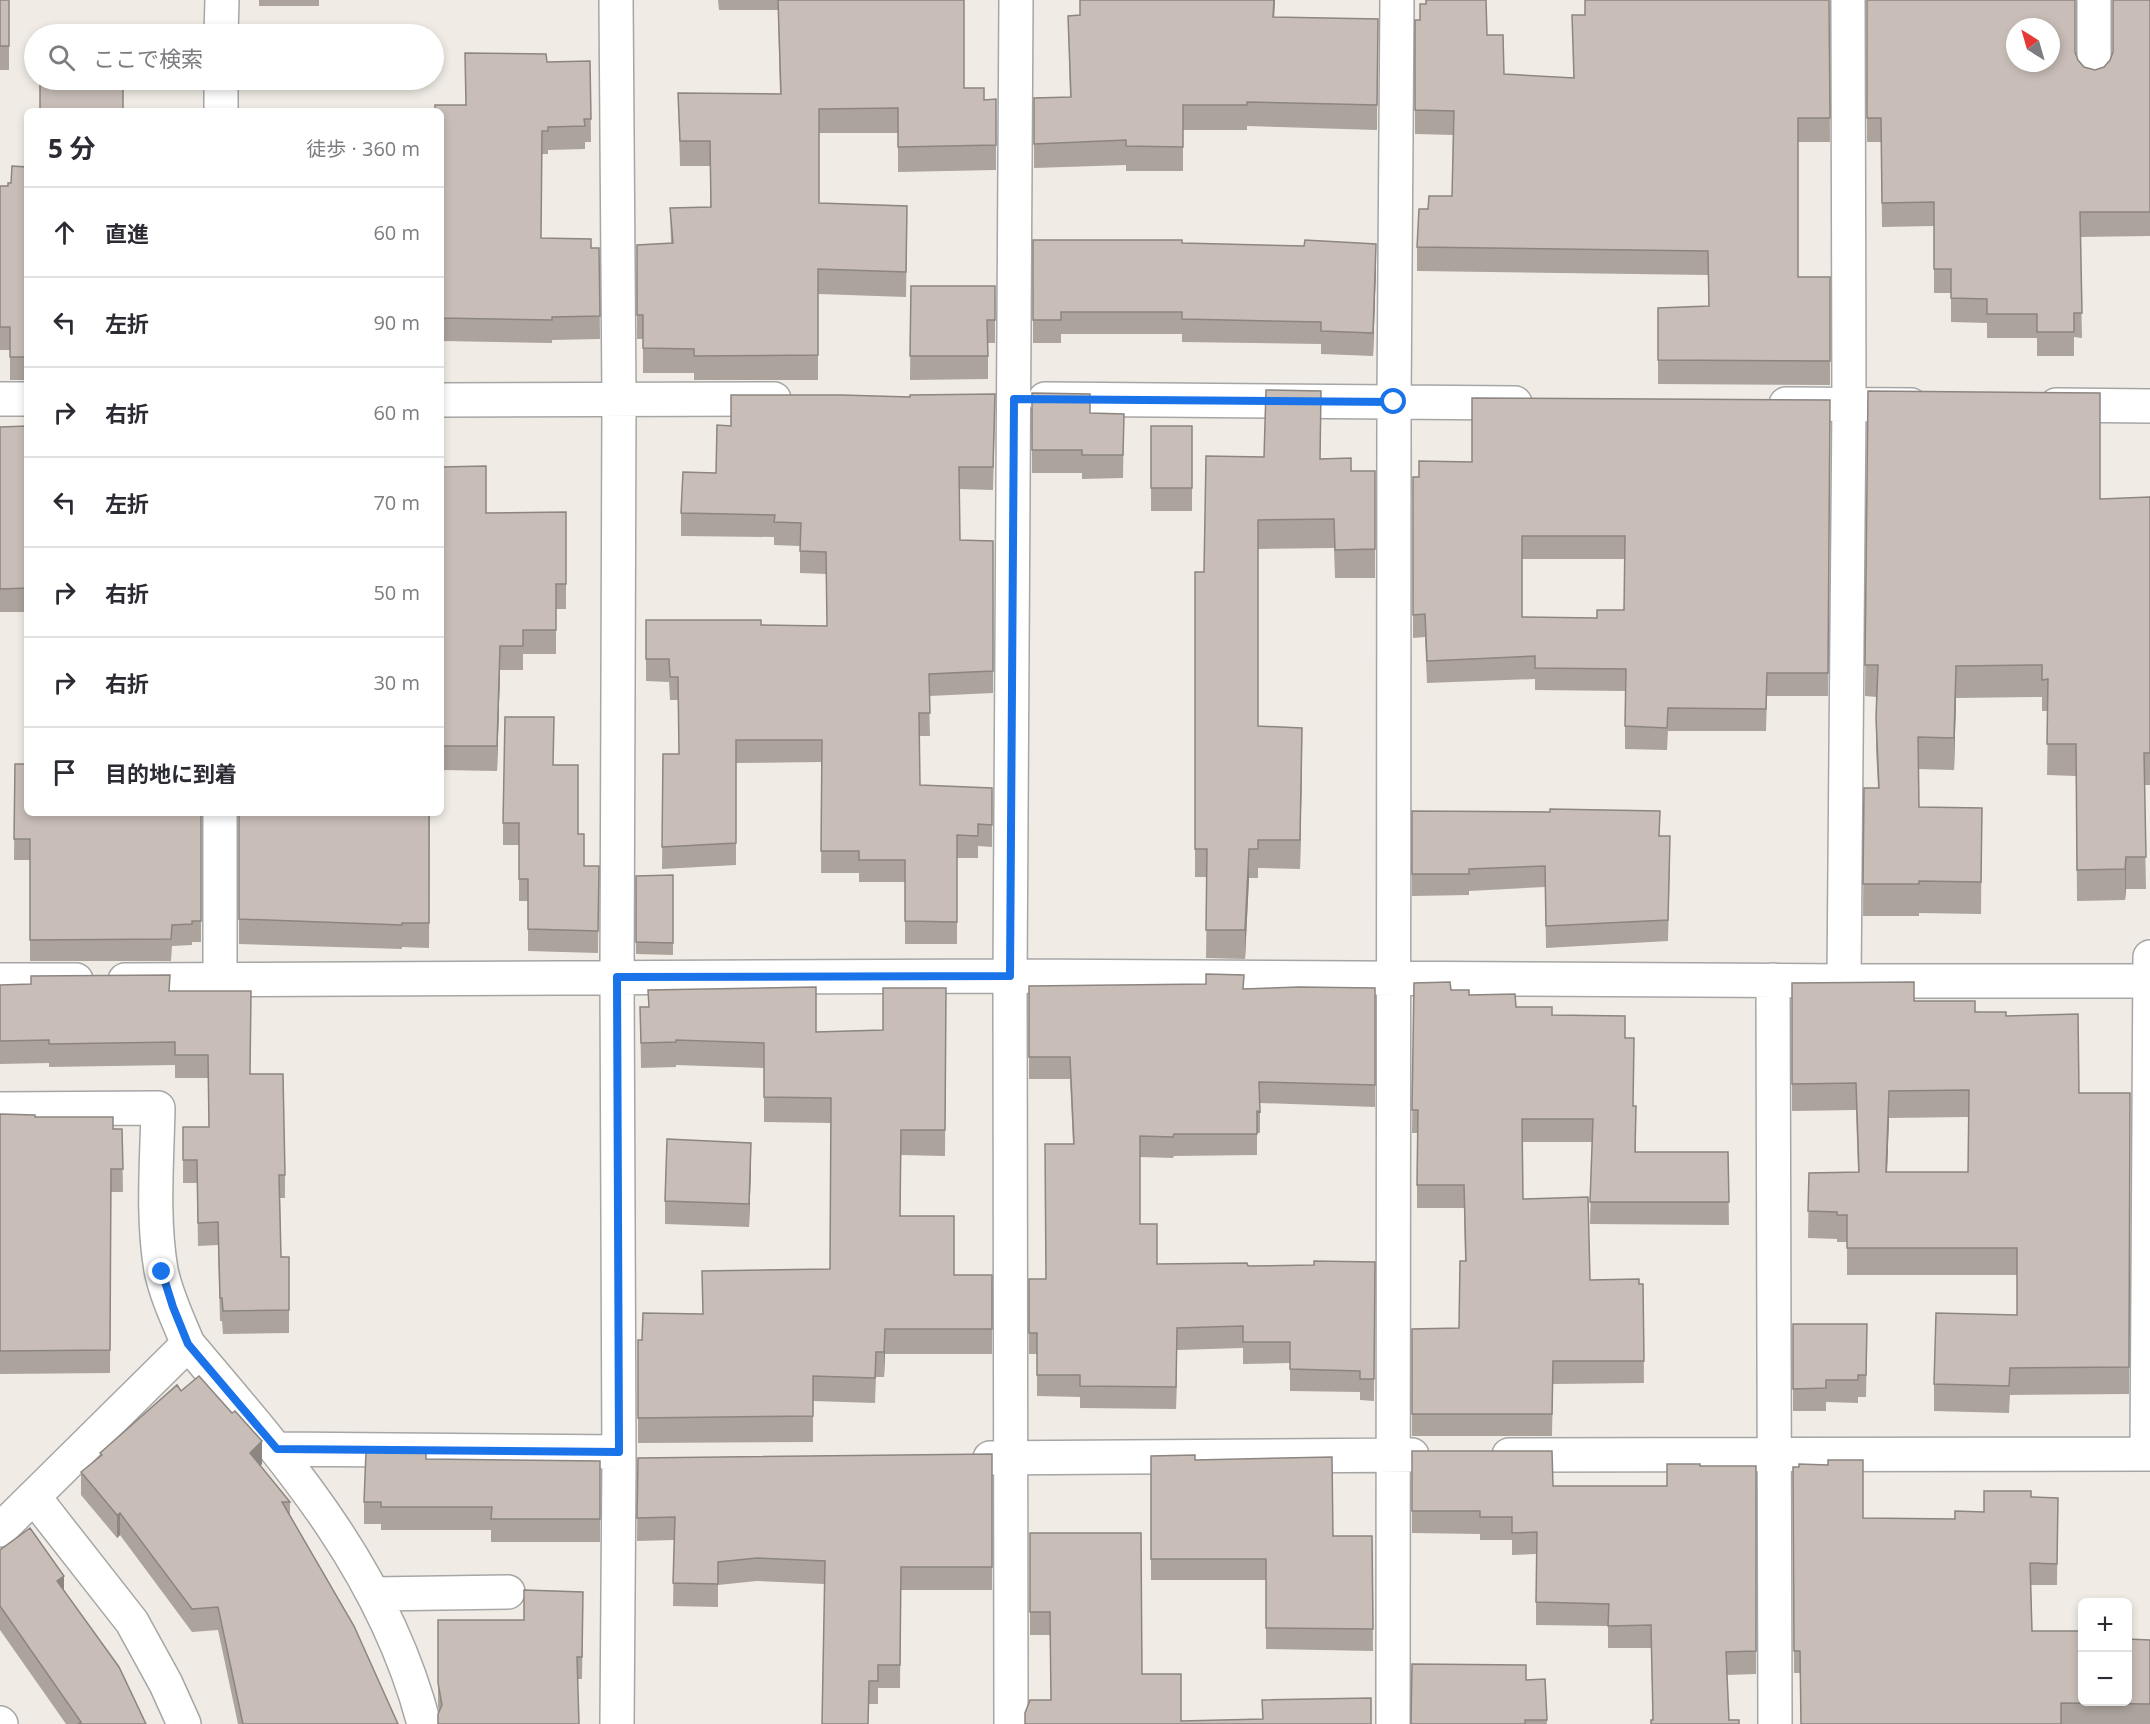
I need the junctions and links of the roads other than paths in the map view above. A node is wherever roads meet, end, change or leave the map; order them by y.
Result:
1 (222, 0) edge
2 (616, 0) edge
3 (1016, 0) edge
4 (1397, 0) edge
5 (1848, 0) edge
6 (2094, 0) edge
7 (221, 24) edge
8 (2094, 75) edge
9 (221, 90) edge
10 (221, 108) edge
11 (0, 399) edge
12 (24, 399) edge
13 (798, 399) edge
14 (1002, 399) junction
15 (444, 400) edge
16 (619, 400) junction
17 (1394, 402) junction
18 (1550, 403) edge
19 (1753, 404) edge
20 (1849, 404) junction
21 (1942, 405) edge
22 (2023, 405) edge
23 (2150, 406) edge
24 (220, 816) edge
25 (2150, 973) edge
26 (1010, 976) junction
27 (617, 977) junction
28 (1393, 979) junction
29 (0, 980) edge
30 (220, 980) junction
31 (1773, 980) junction
32 (1844, 981) junction
33 (0, 1109) edge
34 (188, 1344) junction
35 (277, 1449) junction
36 (2149, 1454) edge
37 (1392, 1455) junction
38 (1440, 1455) edge
39 (1476, 1455) edge
40 (1775, 1455) junction
41 (627, 1458) junction
42 (1010, 1458) junction
43 (963, 1459) edge
44 (34, 1497) junction
45 (0, 1530) edge
46 (508, 1592) dead end
47 (374, 1594) junction
48 (184, 1724) edge
49 (424, 1724) edge
50 (617, 1724) edge
51 (1011, 1724) edge
52 (1393, 1724) edge
53 (1775, 1724) edge

1 - 7 street
2 - 16 street
3 - 14 street
4 - 17 street
5 - 20 street
6 - 8 street
9 - 10 street
11 - 12 street
13 - 16 street
14 - 17 street
14 - 26 street
15 - 16 street
16 - 27 street
17 - 18 street
17 - 28 street
19 - 20 street
20 - 21 street
20 - 32 street
22 - 23 street
24 - 30 street
25 - 32 street
25 - 36 street
26 - 27 street
26 - 28 street
26 - 42 street
27 - 30 street
27 - 41 street
28 - 31 street
28 - 37 street
29 - 30 street
31 - 32 street
31 - 40 street
33 - 34 street
34 - 35 street
34 - 44 street
35 - 41 street
35 - 47 street
36 - 40 street
37 - 38 street
37 - 42 street
37 - 52 street
39 - 40 street
40 - 53 street
41 - 50 street
42 - 43 street
42 - 51 street
44 - 45 street
44 - 48 street
46 - 47 street
47 - 49 street

